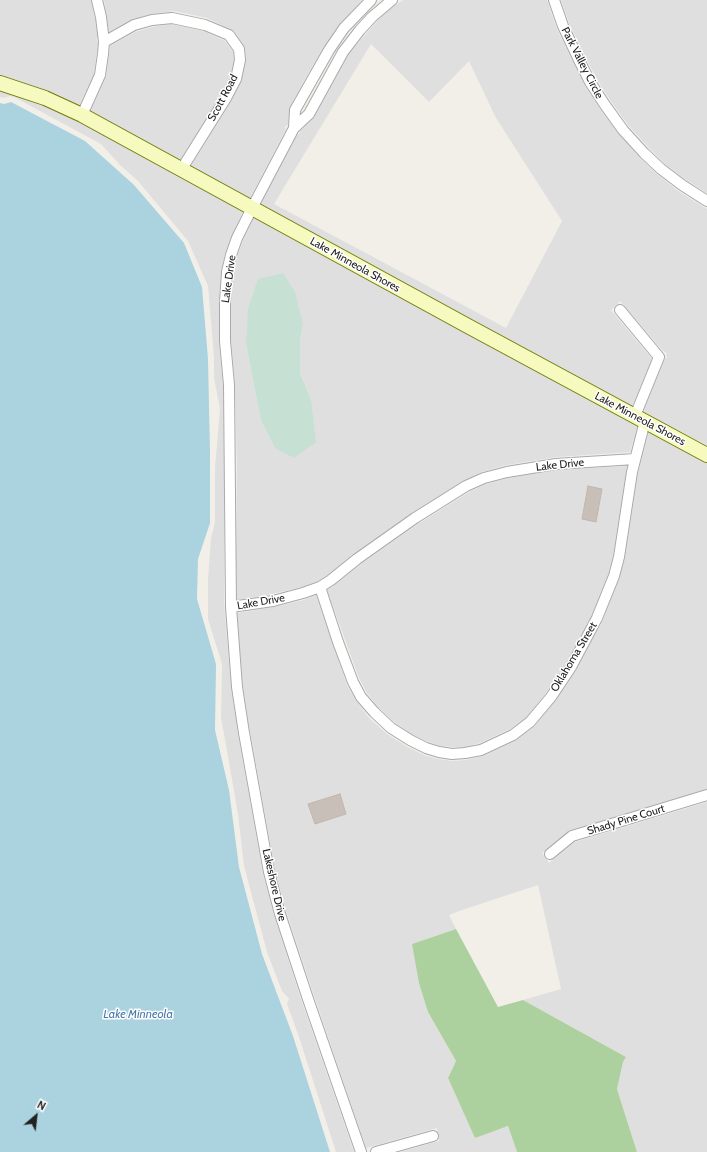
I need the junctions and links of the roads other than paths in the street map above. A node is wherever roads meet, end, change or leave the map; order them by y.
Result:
1 (98, 0) edge
2 (392, 0) edge
3 (554, 0) edge
4 (370, 1) edge
5 (377, 13) junction
6 (104, 42) junction
7 (0, 83) edge
8 (82, 115) junction
9 (294, 128) junction
10 (181, 170) junction
11 (707, 201) edge
12 (252, 208) junction
13 (620, 310) dead end
14 (640, 418) junction
15 (707, 455) edge
16 (635, 459) junction
17 (320, 587) junction
18 (231, 607) junction
19 (707, 795) edge
20 (550, 854) dead end
21 (432, 1136) dead end
22 (360, 1152) edge
23 (376, 1152) edge

1 - 6 street
2 - 5 street
3 - 11 street, Park Valley Circle
4 - 5 street
4 - 9 street
5 - 9 street
6 - 8 street
6 - 10 street, Scott Road
7 - 8 main road, Lake Minneola Shores
8 - 10 main road, Lake Minneola Shores
9 - 12 street, Lake Drive
10 - 12 main road, Lake Minneola Shores
12 - 14 main road, Lake Minneola Shores
12 - 18 street, Lake Drive
13 - 14 street, Oklahoma Street
14 - 15 main road, Lake Minneola Shores
14 - 16 street, Oklahoma Street
16 - 17 street, Lake Drive
16 - 17 street, Oklahoma Street
17 - 18 street, Lake Drive
18 - 22 street, Lakeshore Drive
19 - 20 street, Shady Pine Court
21 - 23 street

